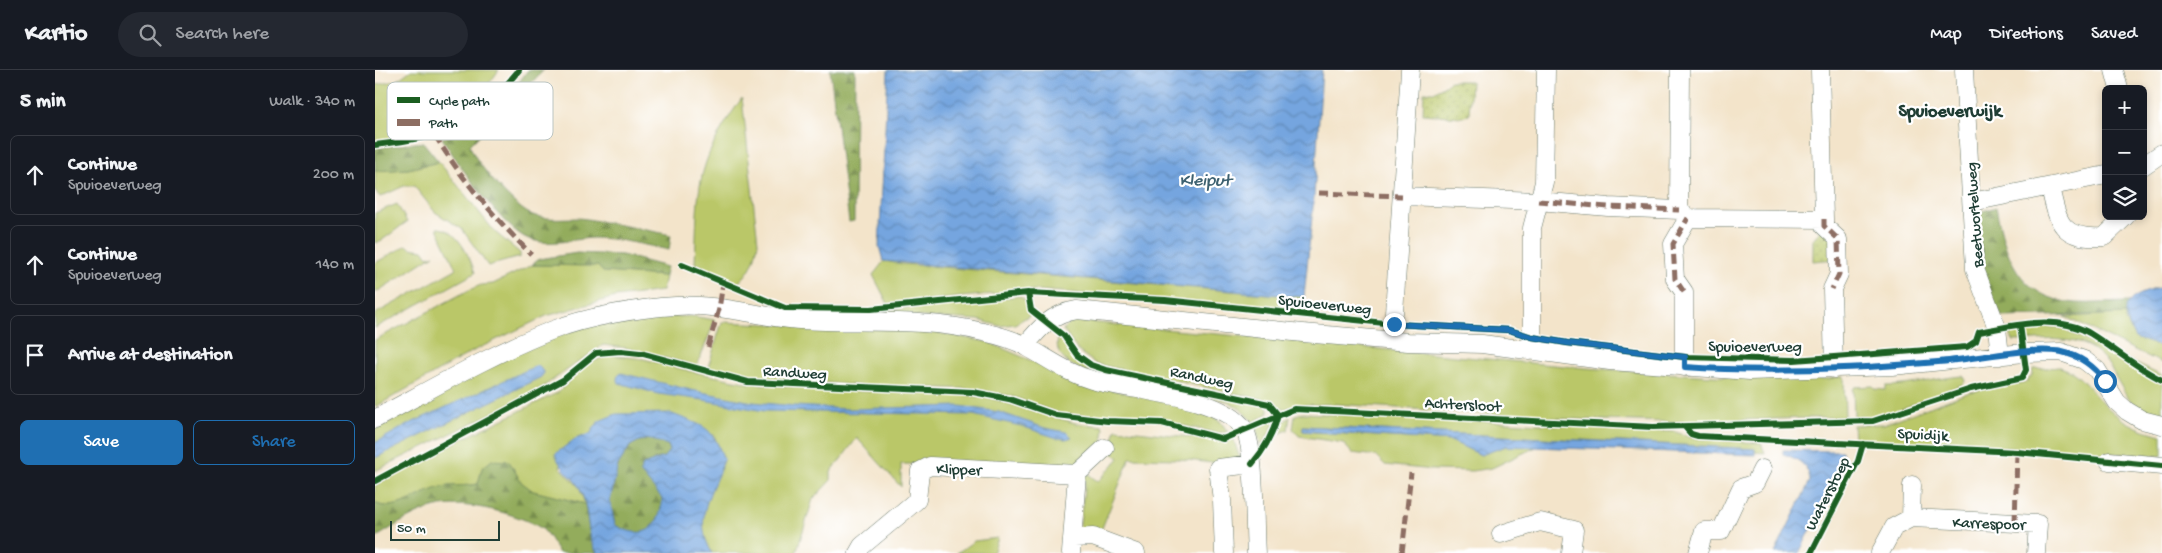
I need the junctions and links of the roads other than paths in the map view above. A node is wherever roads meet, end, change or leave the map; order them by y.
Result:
1 (1410, 70) edge
2 (1546, 70) edge
3 (1680, 70) edge
4 (1820, 70) edge
5 (1964, 70) edge
6 (2114, 70) edge
7 (2118, 85) edge
8 (2162, 153) edge
9 (2147, 167) edge
10 (2102, 176) edge
11 (2050, 187) junction
12 (1402, 196) junction
13 (1538, 201) junction
14 (1972, 202) junction
15 (1683, 214) junction
16 (1825, 219) junction
17 (2121, 220) edge
18 (1394, 314) dead end
19 (1025, 346) junction
20 (1529, 351) junction
21 (2000, 356) junction
22 (1685, 367) junction
23 (1834, 368) junction
24 (375, 419) edge
25 (2162, 425) edge
26 (1105, 448) dead end
27 (2109, 461) dead end
28 (1252, 464) junction
29 (2162, 466) edge
30 (1762, 469) dead end
31 (1077, 474) junction
32 (1912, 485) dead end
33 (1911, 518) junction
34 (1501, 534) dead end
35 (1073, 545) edge
36 (1108, 548) edge
37 (858, 553) edge
38 (1136, 553) edge
39 (1224, 553) edge
40 (1256, 553) edge
41 (1571, 553) edge
42 (1698, 553) edge
43 (1880, 553) edge
44 (2036, 553) edge

1 - 12 street
2 - 13 street
3 - 15 street
4 - 16 street
5 - 14 street, Beetwortelweg
6 - 7 street
8 - 9 street
10 - 11 street
11 - 14 street
11 - 17 street
12 - 13 street
12 - 18 street
13 - 15 street
13 - 20 street
14 - 21 street, Beetwortelweg
15 - 16 street
15 - 22 street
16 - 23 street
19 - 20 street, Spuioeverweg
19 - 24 street, Randweg
19 - 28 street, Randweg
20 - 22 street, Spuioeverweg
21 - 23 street, Spuioeverweg
21 - 25 street, Spuioeverweg
22 - 23 street, Spuioeverweg
26 - 31 street
27 - 29 street
28 - 39 street
28 - 40 street
30 - 42 street
31 - 35 street
31 - 37 street, Klipper
32 - 33 street
33 - 43 street
33 - 44 street, Karrespoor
34 - 41 street
35 - 36 street
36 - 38 street

